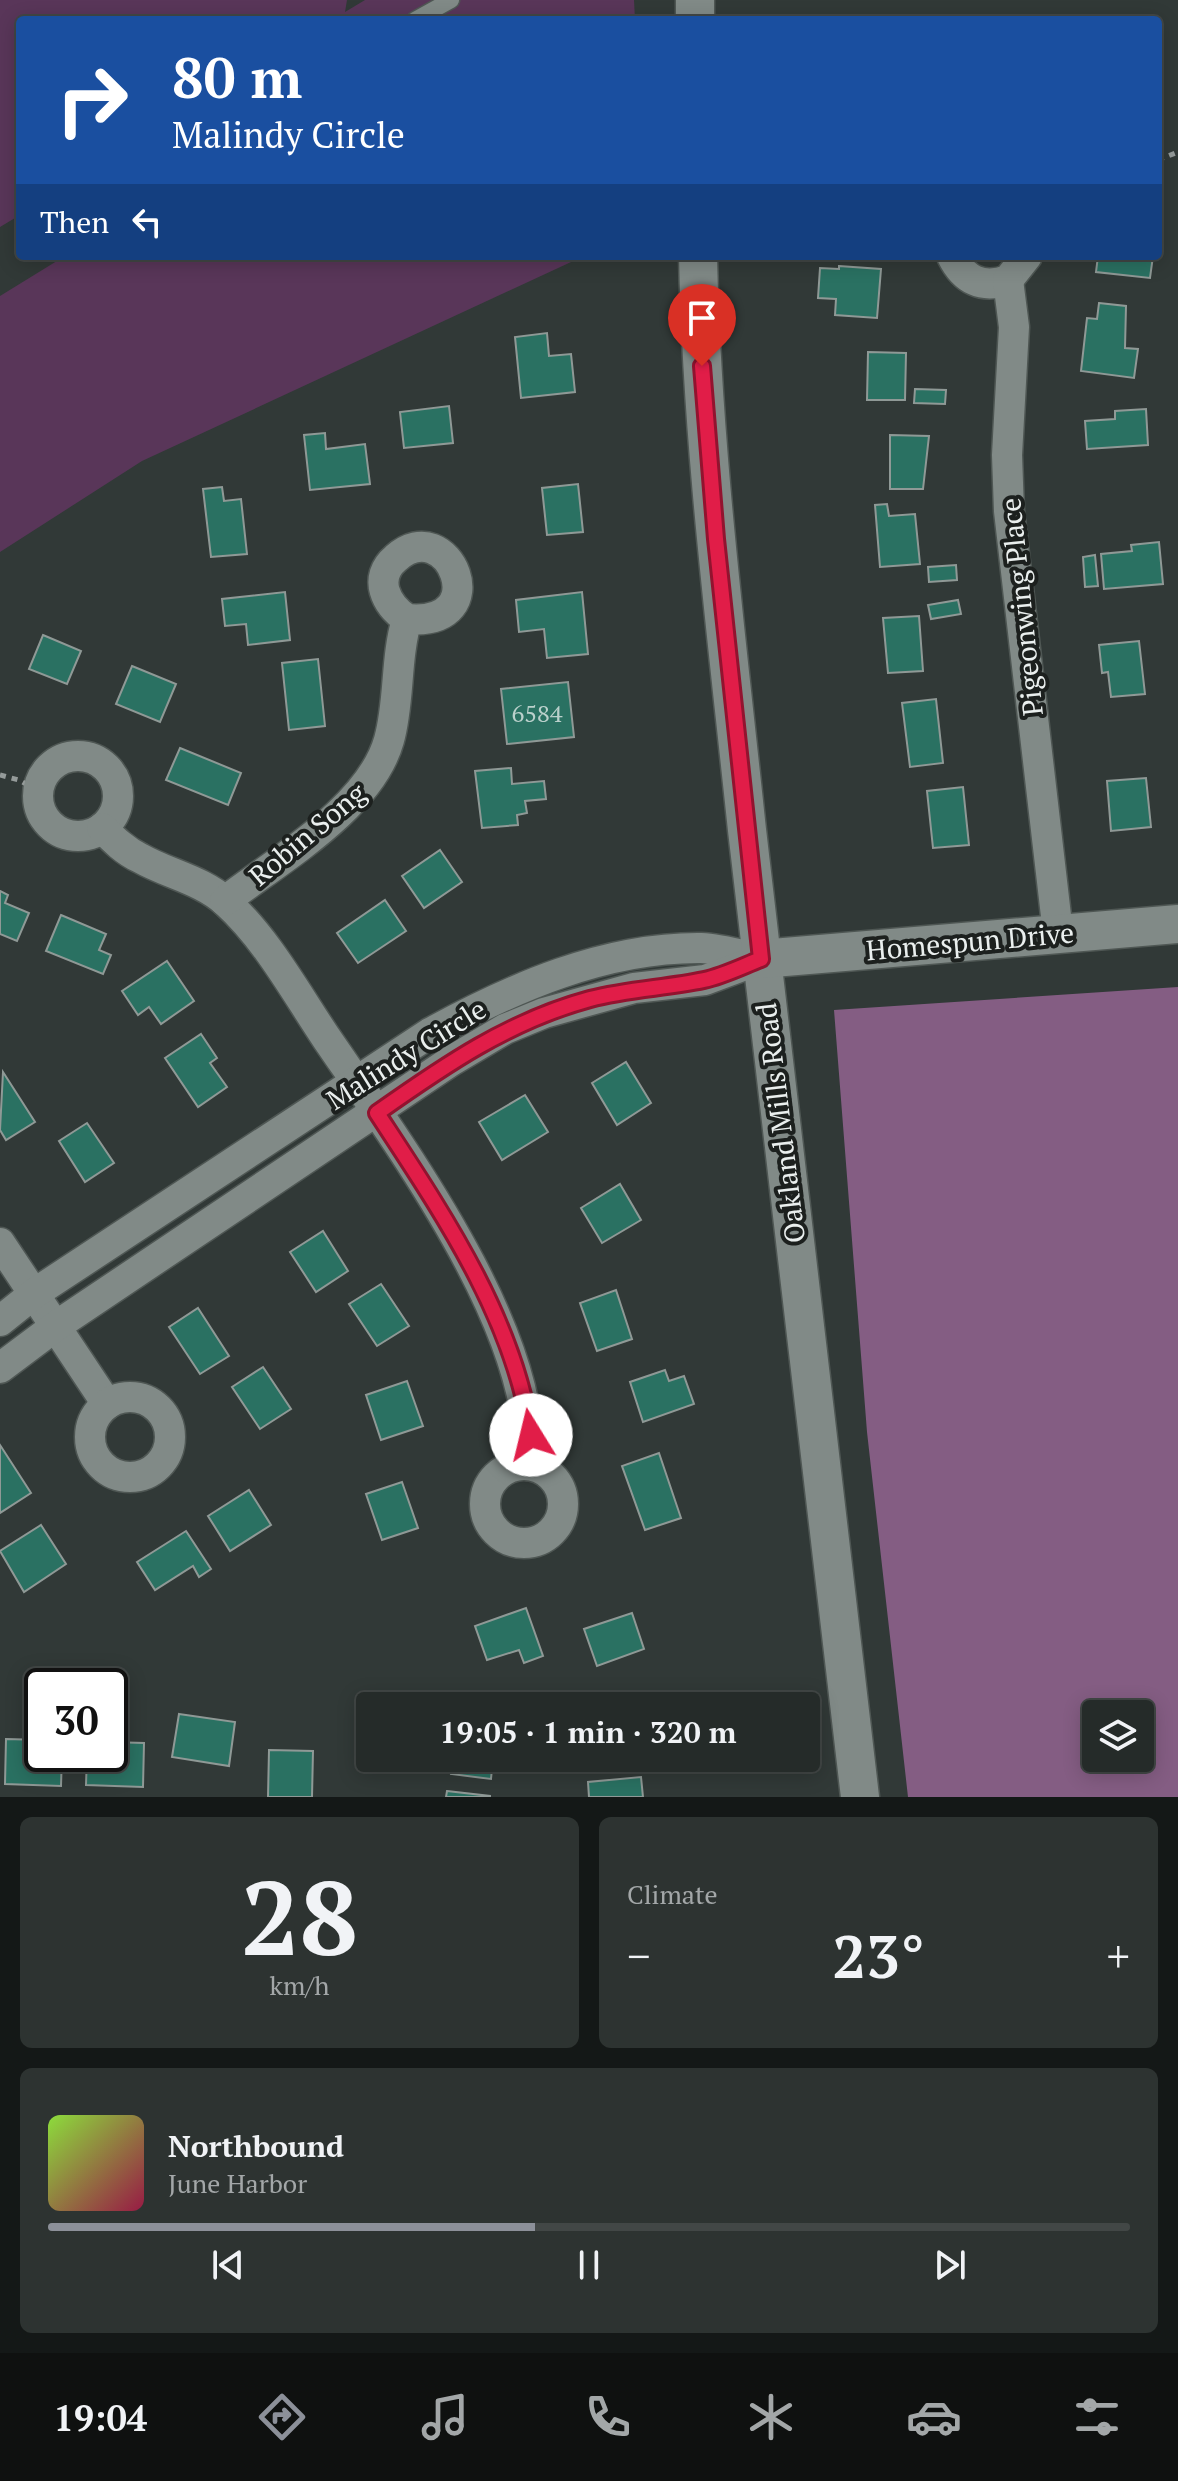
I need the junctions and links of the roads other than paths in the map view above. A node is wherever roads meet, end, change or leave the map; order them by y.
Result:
1 (451, 0) edge
2 (422, 16) edge
3 (698, 260) edge
4 (954, 260) edge
5 (1018, 268) edge
6 (407, 619) dead end
7 (102, 828) junction
8 (225, 901) junction
9 (1178, 924) edge
10 (1058, 933) junction
11 (761, 959) junction
12 (367, 1097) junction
13 (0, 1243) edge
14 (46, 1310) junction
15 (0, 1321) edge
16 (0, 1368) edge
17 (107, 1404) dead end
18 (528, 1465) dead end
19 (860, 1797) edge

1 - 2 lane
3 - 11 street, Oakland Mills Road
4 - 5 street, Pigeonwing Place
5 - 10 street, Pigeonwing Place
6 - 8 street, Robin Song
7 - 7 street
7 - 8 street
8 - 12 street
9 - 10 street, Homespun Drive
10 - 11 street, Homespun Drive
11 - 12 street, Malindy Circle
11 - 19 street, Oakland Mills Road
12 - 14 street, Malindy Circle
12 - 18 street
13 - 14 street
14 - 15 street, Malindy Circle
14 - 16 street, Malindy Circle
14 - 17 street

